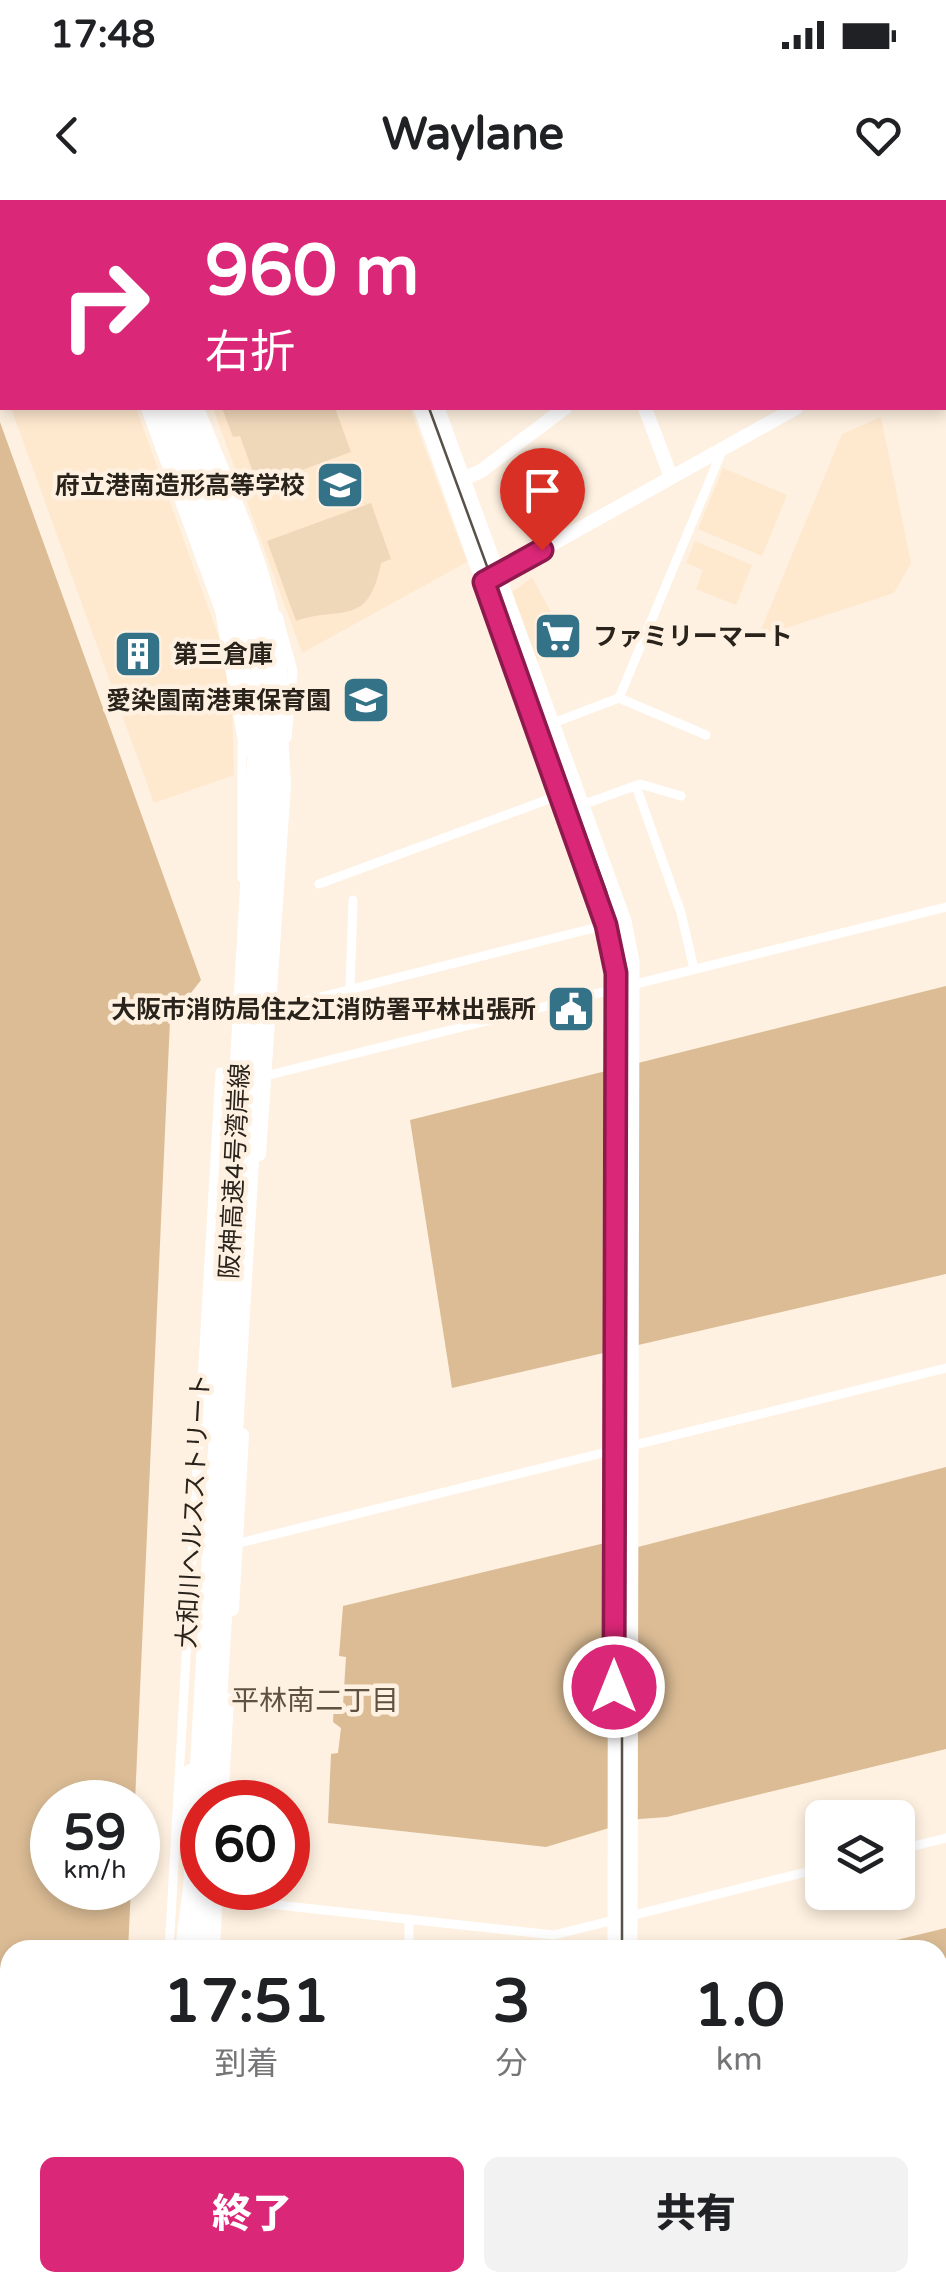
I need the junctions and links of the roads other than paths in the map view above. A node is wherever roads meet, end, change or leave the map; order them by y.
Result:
1 (154, 410) edge
2 (154, 410) edge
3 (154, 410) edge
4 (178, 410) edge
5 (186, 410) edge
6 (198, 410) edge
7 (198, 410) edge
8 (421, 410) edge
9 (438, 410) edge
10 (562, 410) edge
11 (646, 410) edge
12 (792, 410) edge
13 (723, 448) junction
14 (671, 477) junction
15 (463, 479) junction
16 (491, 578) junction
17 (619, 698) junction
18 (552, 724) junction
19 (706, 735) dead end
20 (284, 758) junction
21 (636, 786) junction
22 (560, 795) junction
23 (681, 796) dead end
24 (582, 805) junction
25 (269, 840) junction
26 (252, 857) junction
27 (319, 884) dead end
28 (352, 900) dead end
29 (946, 907) edge
30 (624, 921) junction
31 (606, 925) junction
32 (694, 969) junction
33 (625, 986) junction
34 (350, 989) junction
35 (269, 1010) junction
36 (234, 1062) junction
37 (220, 1072) dead end
38 (266, 1076) junction
39 (946, 1368) edge
40 (632, 1444) junction
41 (614, 1448) junction
42 (204, 1543) junction
43 (237, 1544) junction
44 (190, 1780) edge
45 (213, 1780) edge
46 (222, 1780) edge
47 (623, 1829) junction
48 (946, 1838) edge
49 (915, 1846) edge
50 (805, 1872) edge
51 (310, 1905) edge
52 (191, 1910) edge
53 (208, 1910) edge
54 (213, 1910) edge
55 (623, 1917) junction
56 (409, 1919) junction
57 (170, 1940) edge
58 (185, 1940) edge
59 (196, 1940) edge
60 (201, 1940) edge
61 (213, 1940) edge
62 (409, 1940) edge
63 (618, 1940) edge
64 (628, 1940) edge

1 - 26 highway
2 - 26 highway, 阪神高速4号湾岸線
3 - 36 street
4 - 25 highway, 阪神高速4号湾岸線
5 - 20 street
6 - 25 highway
7 - 20 street
8 - 16 main road
9 - 15 main road
10 - 15 street
11 - 14 street
12 - 13 street
13 - 14 street
13 - 17 street
14 - 16 street
15 - 16 main road
16 - 18 main road
16 - 22 main road
17 - 18 street
17 - 19 street
18 - 24 main road
20 - 35 street
21 - 23 street
21 - 24 street
21 - 32 street
22 - 27 street
22 - 31 main road
24 - 30 main road
25 - 45 highway, 阪神高速4号湾岸線
26 - 58 highway, 阪神高速4号湾岸線
28 - 34 street
29 - 32 street
30 - 31 street
30 - 33 main road
31 - 33 main road
31 - 34 street
32 - 33 street
33 - 38 street
33 - 40 main road
33 - 41 main road
34 - 35 street
35 - 38 street
36 - 38 street
36 - 42 street
37 - 57 street, 大和川ヘルスストリート
38 - 43 street
39 - 40 street
40 - 41 street
40 - 47 main road
41 - 43 street
41 - 47 main road
42 - 43 street
42 - 44 street
43 - 46 street
47 - 55 main road
48 - 49 street
50 - 55 street
51 - 56 street
52 - 59 street
53 - 60 highway
54 - 61 street
55 - 56 street
55 - 63 main road
55 - 64 main road
56 - 62 street

